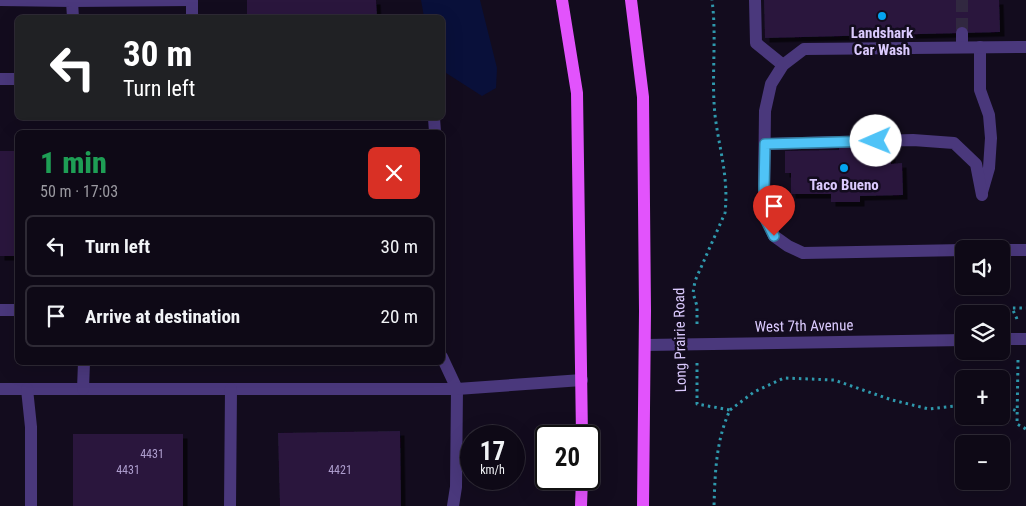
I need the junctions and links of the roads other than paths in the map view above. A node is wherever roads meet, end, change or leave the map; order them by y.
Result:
1 (0, 0) edge
2 (192, 0) edge
3 (562, 0) edge
4 (631, 0) edge
5 (755, 0) edge
6 (72, 1) edge
7 (73, 15) edge
8 (192, 15) edge
9 (962, 33) tunnel mouth
10 (962, 47) junction
11 (980, 47) junction
12 (1026, 47) edge
13 (783, 65) junction
14 (0, 79) edge
15 (15, 79) edge
16 (765, 144) junction
17 (955, 250) edge
18 (1010, 250) edge
19 (1026, 250) edge
20 (0, 310) edge
21 (15, 310) edge
22 (955, 340) edge
23 (645, 345) junction
24 (445, 363) edge
25 (84, 365) edge
26 (582, 380) junction
27 (0, 389) edge
28 (27, 389) junction
29 (83, 389) junction
30 (231, 389) junction
31 (457, 389) junction
32 (582, 425) edge
33 (582, 490) edge
34 (31, 506) edge
35 (230, 506) edge
36 (454, 506) edge
37 (581, 506) edge
38 (643, 506) edge

1 - 6 street
2 - 6 street
2 - 8 street
3 - 26 main road
4 - 23 main road
5 - 13 street
6 - 7 street
9 - 10 street
10 - 11 street
10 - 13 street
11 - 12 street
11 - 16 street
13 - 16 street
14 - 15 street
16 - 17 street
18 - 19 street
20 - 21 street
22 - 23 street, West 7th Avenue
23 - 38 main road
24 - 31 street
25 - 29 street
26 - 31 street
26 - 32 main road
27 - 28 street
28 - 29 street
28 - 34 street
29 - 30 street
30 - 31 street
30 - 35 street
31 - 36 street
33 - 37 main road

